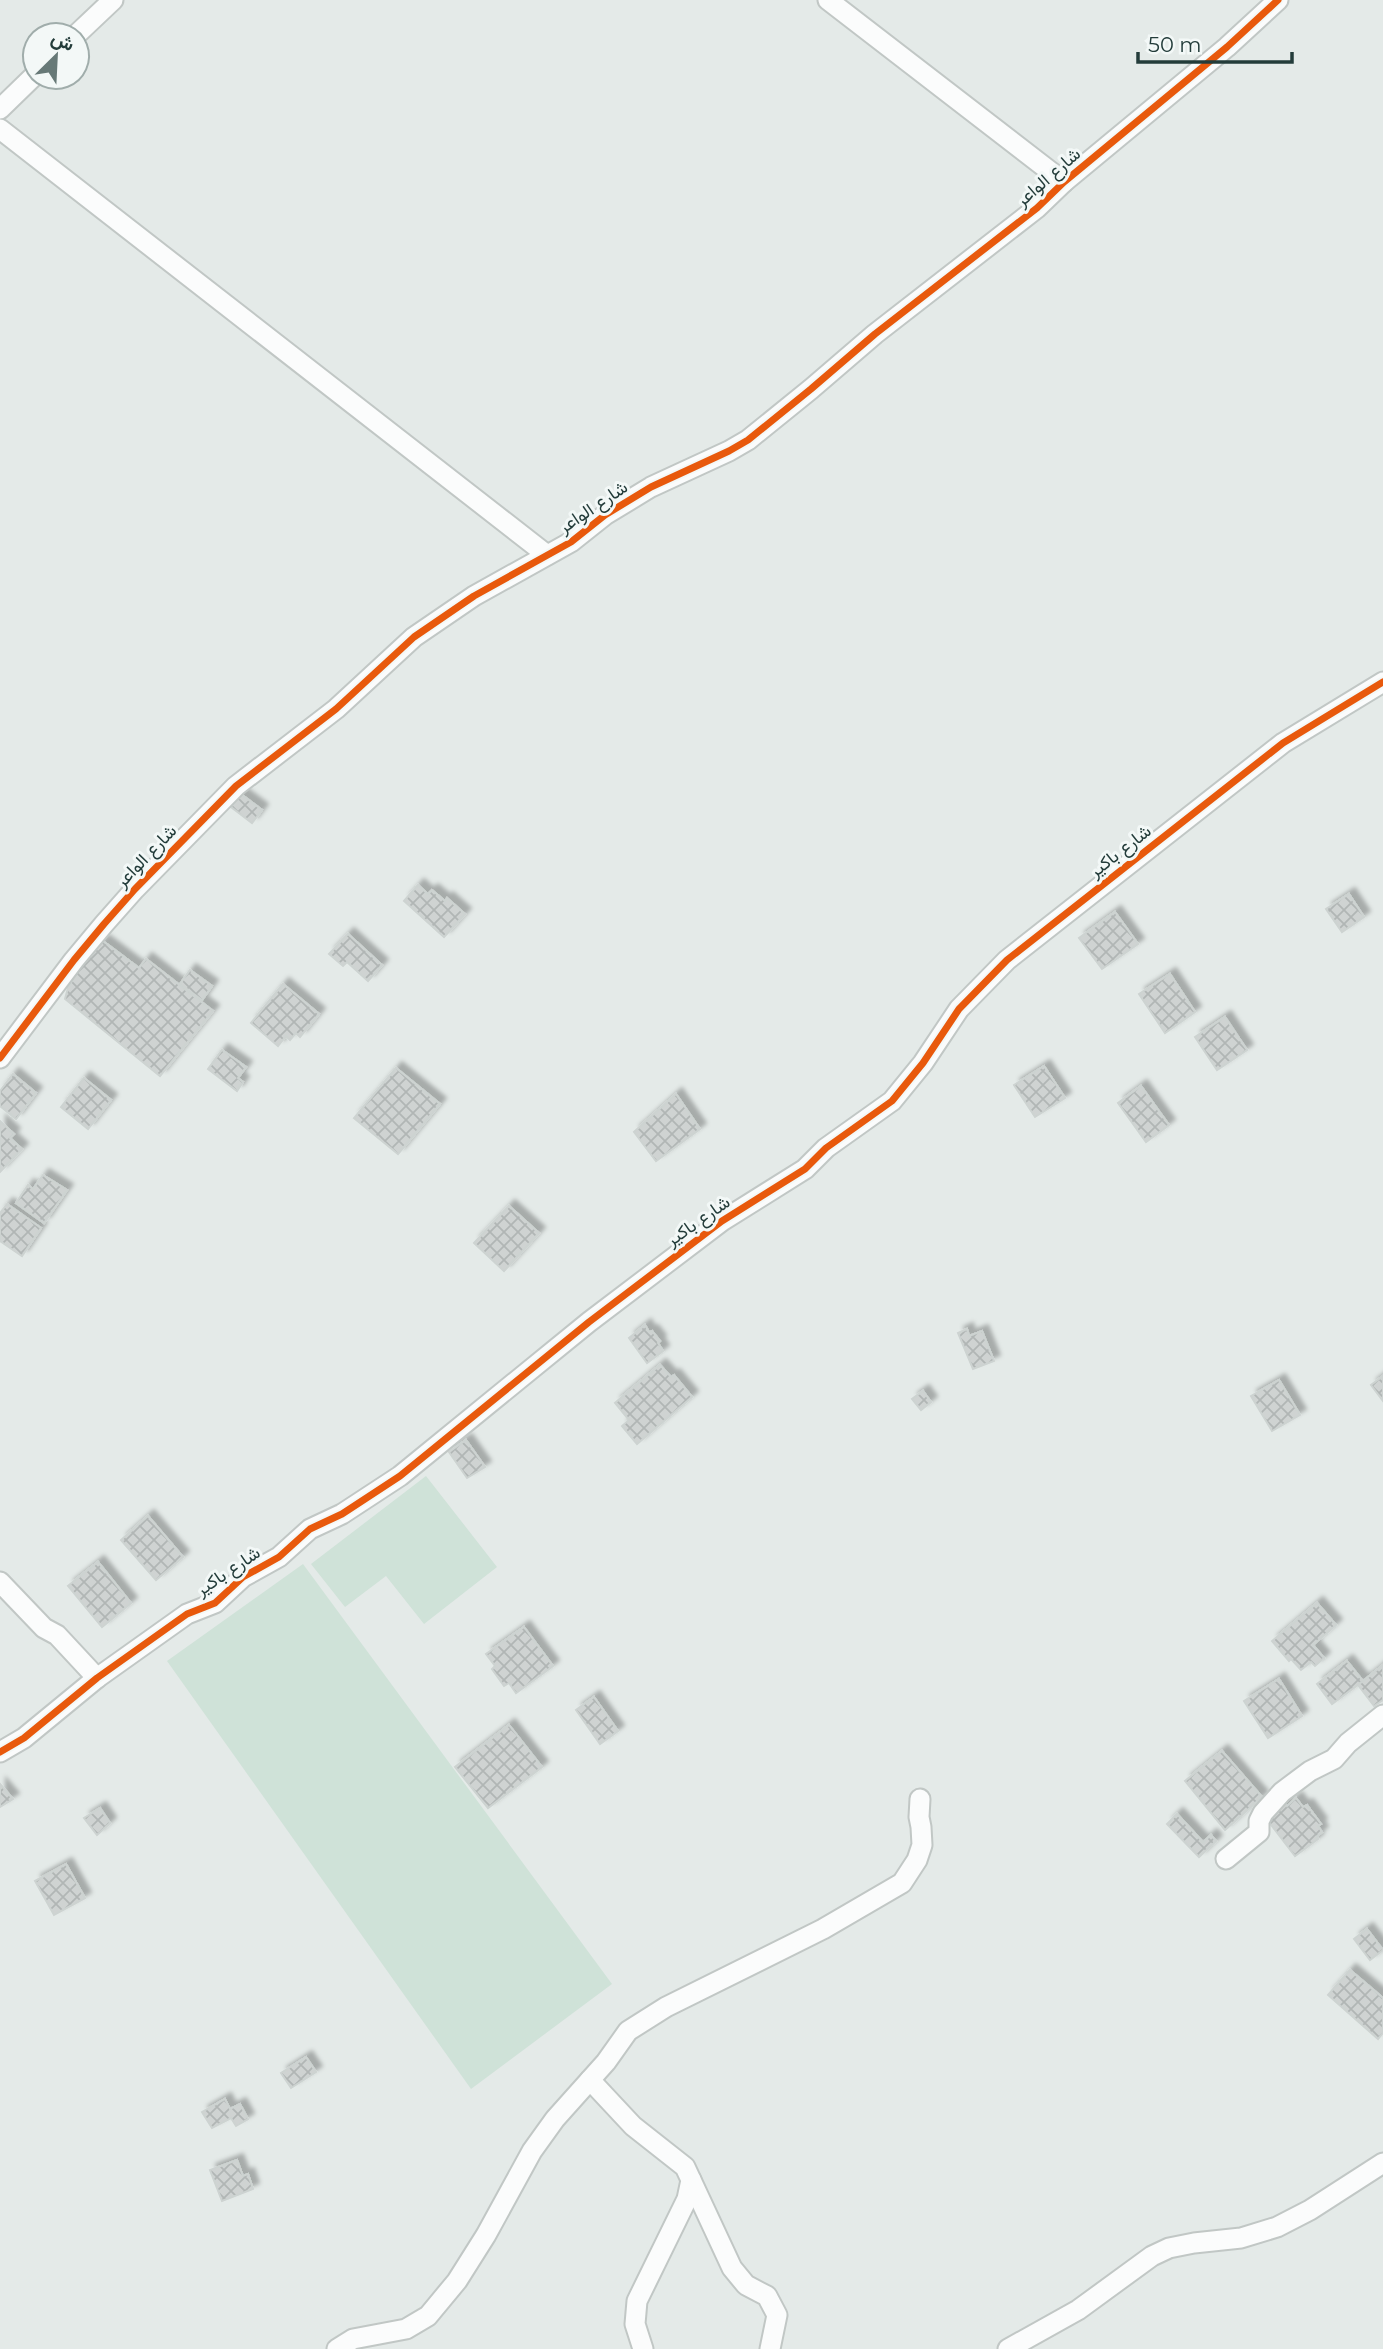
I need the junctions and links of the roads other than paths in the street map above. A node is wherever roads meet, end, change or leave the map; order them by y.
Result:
1 (113, 0) edge
2 (828, 0) edge
3 (1278, 0) edge
4 (91, 21) edge
5 (21, 88) edge
6 (0, 108) edge
7 (0, 128) edge
8 (1064, 182) junction
9 (547, 555) junction
10 (1383, 682) edge
11 (0, 1058) edge
12 (0, 1582) edge
13 (94, 1676) junction
14 (1383, 1715) edge
15 (0, 1752) edge
16 (920, 1799) dead end
17 (1226, 1859) dead end
18 (590, 2080) junction
19 (1383, 2163) edge
20 (691, 2179) junction
21 (337, 2349) edge
22 (643, 2349) edge
23 (770, 2349) edge
24 (1008, 2349) edge

1 - 4 street
2 - 8 street
3 - 8 street, شارع الواعر
5 - 6 street
7 - 9 street
8 - 9 street, شارع الواعر
9 - 11 street, شارع الواعر
10 - 13 street, شارع باكير
12 - 13 street
13 - 15 street, شارع باكير
14 - 17 street
16 - 18 street
18 - 20 street
18 - 21 street
19 - 24 street
20 - 22 street
20 - 23 street

